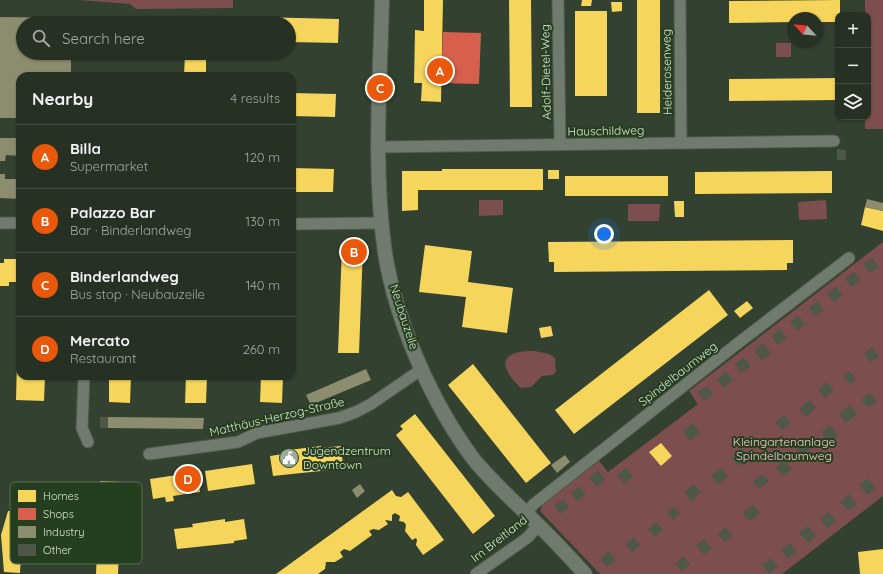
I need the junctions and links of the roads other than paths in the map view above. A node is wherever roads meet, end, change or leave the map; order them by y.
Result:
1 (382, 0) edge
2 (558, 0) edge
3 (680, 0) edge
4 (834, 142) dead end
5 (681, 143) junction
6 (560, 145) junction
7 (379, 147) junction
8 (0, 223) edge
9 (16, 223) edge
10 (382, 223) junction
11 (296, 224) edge
12 (849, 258) dead end
13 (422, 369) junction
14 (84, 380) edge
15 (88, 442) dead end
16 (149, 454) dead end
17 (526, 513) junction
18 (538, 526) junction
19 (476, 574) edge
20 (585, 574) edge

1 - 7 street, Neubauzeile
2 - 6 street, Adolf-Dietel-Weg
3 - 5 street, Heiderosenweg
4 - 5 street, Hauschildweg
5 - 6 street, Hauschildweg
6 - 7 street, Hauschildweg
7 - 10 street, Neubauzeile
8 - 9 street
10 - 11 street
10 - 13 street, Neubauzeile
12 - 17 street, Spindelbaumweg
13 - 16 street, Matthäus-Herzog-Straße
13 - 17 street, Neubauzeile
14 - 15 street
17 - 18 street, Neubauzeile
18 - 19 street, Im Breitland
18 - 20 street, Neubauzeile

